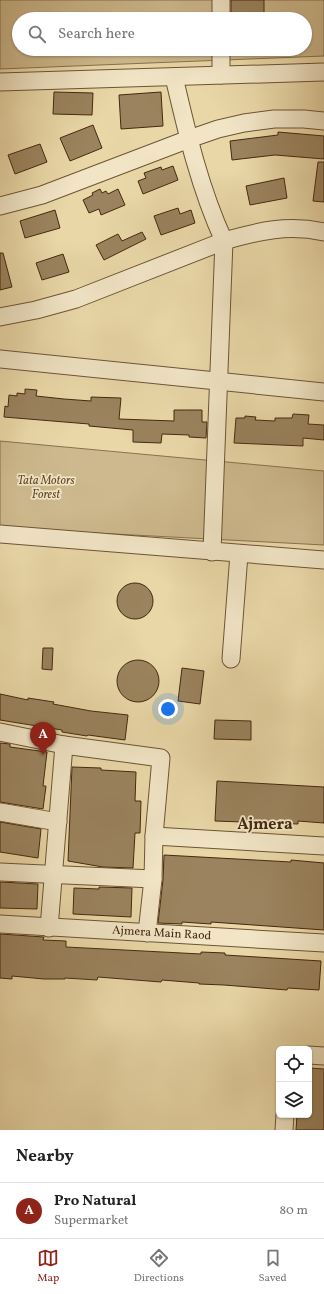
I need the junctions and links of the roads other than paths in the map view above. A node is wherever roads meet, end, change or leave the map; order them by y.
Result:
1 (222, 0) edge
2 (221, 12) edge
3 (221, 56) edge
4 (324, 72) edge
5 (221, 75) junction
6 (174, 77) junction
7 (0, 82) edge
8 (324, 121) edge
9 (189, 139) junction
10 (0, 206) edge
11 (324, 232) edge
12 (224, 241) junction
13 (0, 317) edge
14 (0, 359) edge
15 (219, 382) junction
16 (324, 392) edge
17 (0, 534) edge
18 (212, 552) junction
19 (239, 554) junction
20 (324, 560) edge
21 (231, 659) dead end
22 (0, 732) edge
23 (64, 745) junction
24 (0, 812) edge
25 (58, 822) junction
26 (154, 836) junction
27 (324, 846) edge
28 (0, 872) edge
29 (53, 875) junction
30 (153, 879) junction
31 (0, 924) edge
32 (49, 928) junction
33 (147, 933) junction
34 (324, 943) edge
35 (312, 1055) edge
36 (324, 1056) edge
37 (284, 1118) edge
38 (284, 1130) edge

1 - 2 street
3 - 5 street
4 - 5 street
5 - 6 street
6 - 7 street
6 - 9 street
8 - 9 street
9 - 10 street
9 - 12 street
11 - 12 street
12 - 13 street
12 - 15 street
14 - 15 street
15 - 16 street
15 - 18 street
17 - 18 street
18 - 19 street
19 - 20 street
19 - 21 street
22 - 23 street
23 - 25 street
23 - 26 street
24 - 25 street
25 - 29 street
26 - 27 street
26 - 30 street
28 - 29 street
29 - 30 street
29 - 32 street
30 - 33 street
31 - 32 street, Ajmera Main Raod
32 - 33 street, Ajmera Main Raod
33 - 34 street, Ajmera Main Raod
35 - 36 street
37 - 38 street

